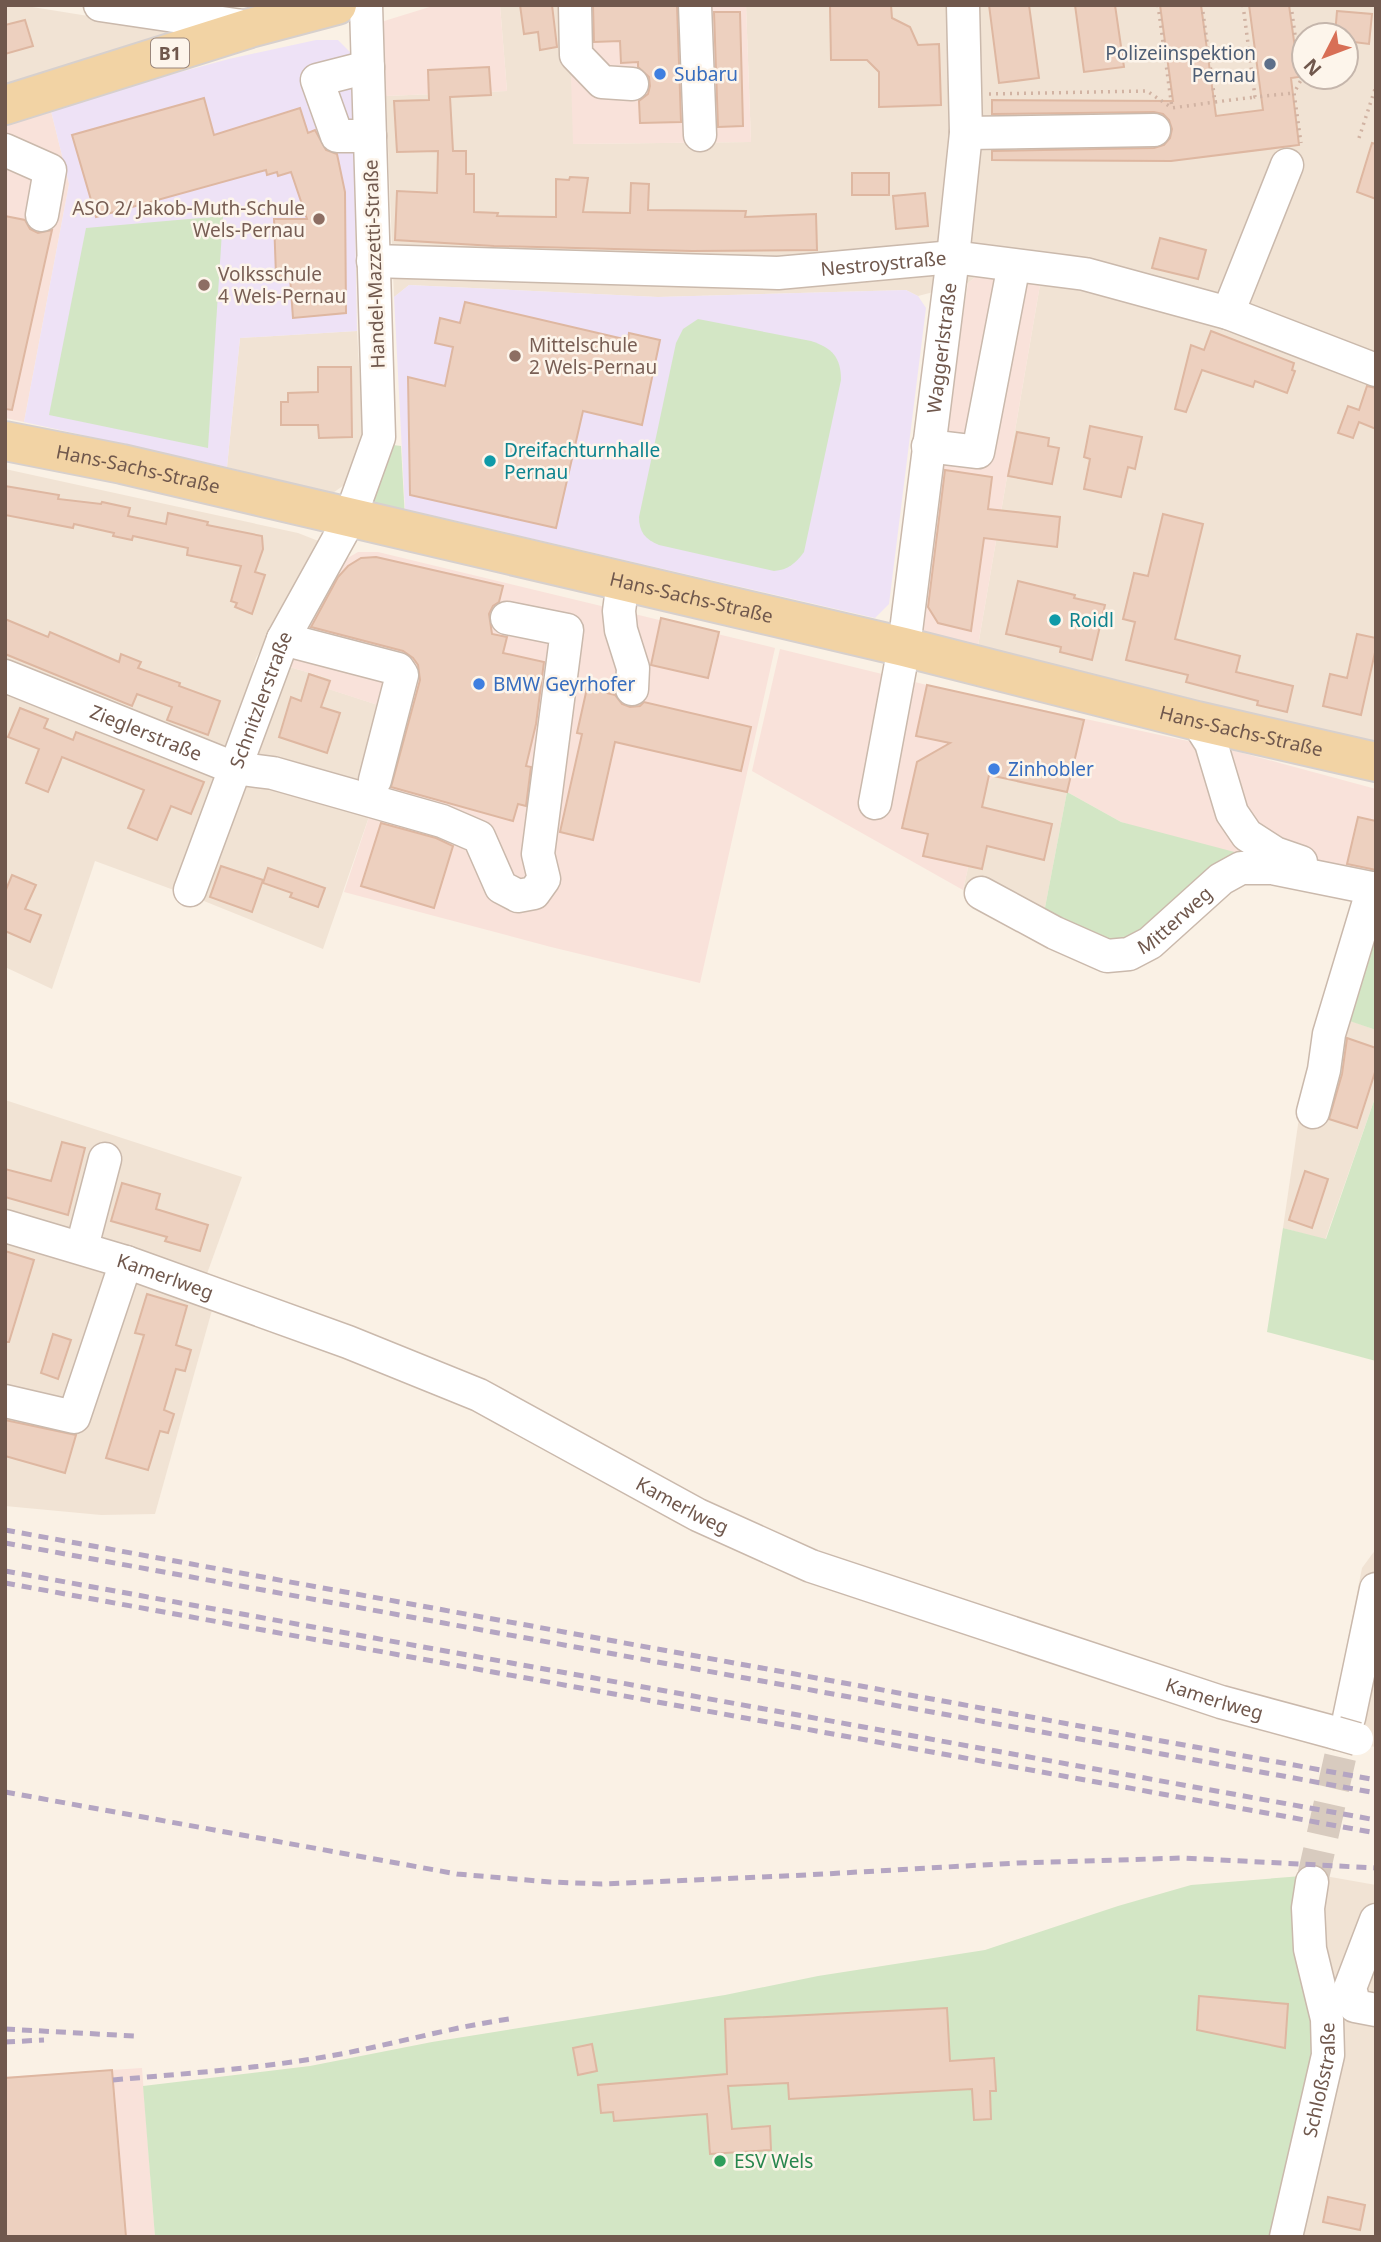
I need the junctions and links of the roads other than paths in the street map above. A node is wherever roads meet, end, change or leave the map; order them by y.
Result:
1 (100, 5) edge
2 (337, 5) edge
3 (366, 5) edge
4 (575, 5) edge
5 (695, 5) edge
6 (963, 5) edge
7 (250, 28) junction
8 (368, 67) junction
9 (632, 84) dead end
10 (5, 105) edge
11 (1163, 119) road end
12 (966, 133) junction
13 (700, 135) dead end
14 (370, 136) junction
15 (5, 150) edge
16 (1287, 165) road end
17 (42, 215) dead end
18 (953, 257) junction
19 (373, 261) junction
20 (1011, 280) dead end
21 (1228, 313) junction
22 (1376, 370) edge
23 (5, 441) edge
24 (928, 446) junction
25 (350, 518) junction
26 (622, 582) junction
27 (507, 618) dead end
28 (283, 639) junction
29 (904, 647) junction
30 (5, 677) edge
31 (632, 689) dead end
32 (1196, 721) junction
33 (1376, 762) edge
34 (234, 768) junction
35 (373, 791) junction
36 (874, 803) dead end
37 (1341, 869) dead end
38 (1374, 889) edge
39 (190, 890) dead end
40 (981, 893) dead end
41 (1313, 1112) dead end
42 (105, 1159) dead end
43 (5, 1226) edge
44 (82, 1247) junction
45 (126, 1262) junction
46 (5, 1401) edge
47 (1376, 1589) edge
48 (1354, 1734) edge
49 (1312, 1882) tunnel mouth
50 (1376, 1920) edge
51 (1376, 2010) edge
52 (1288, 2236) edge

1 - 7 street
2 - 7 main road, B1
3 - 8 street, Handel-Mazzetti-Straße
4 - 9 street
5 - 13 street
6 - 12 street, Waggerlstraße
7 - 10 main road, B1
8 - 14 street, Handel-Mazzetti-Straße
8 - 14 street
11 - 12 street
12 - 18 street, Waggerlstraße
14 - 19 street, Handel-Mazzetti-Straße
15 - 17 street
16 - 21 street
18 - 19 street, Nestroystraße
18 - 21 street, Nestroystraße
18 - 24 street, Waggerlstraße
19 - 25 street, Handel-Mazzetti-Straße
20 - 24 street
21 - 22 street, Nestroystraße
23 - 25 main road, Hans-Sachs-Straße
24 - 29 street, Waggerlstraße
25 - 26 main road, Hans-Sachs-Straße
25 - 28 street, Schnitzlerstraße
26 - 29 main road, Hans-Sachs-Straße
26 - 31 street
27 - 35 street, Zieglerstraße
28 - 34 street, Schnitzlerstraße
28 - 35 street
29 - 32 main road, Hans-Sachs-Straße
29 - 36 street, Waggerlstraße
30 - 34 street, Zieglerstraße
32 - 33 main road, Hans-Sachs-Straße
32 - 37 street
34 - 35 street, Zieglerstraße
34 - 39 street, Schnitzlerstraße
38 - 40 street, Mitterweg
38 - 41 street
42 - 44 street
43 - 44 street, Kamerlweg
44 - 45 street, Kamerlweg
45 - 46 street
45 - 48 street, Kamerlweg
47 - 48 street
49 - 52 street, Schloßstraße
50 - 51 street

